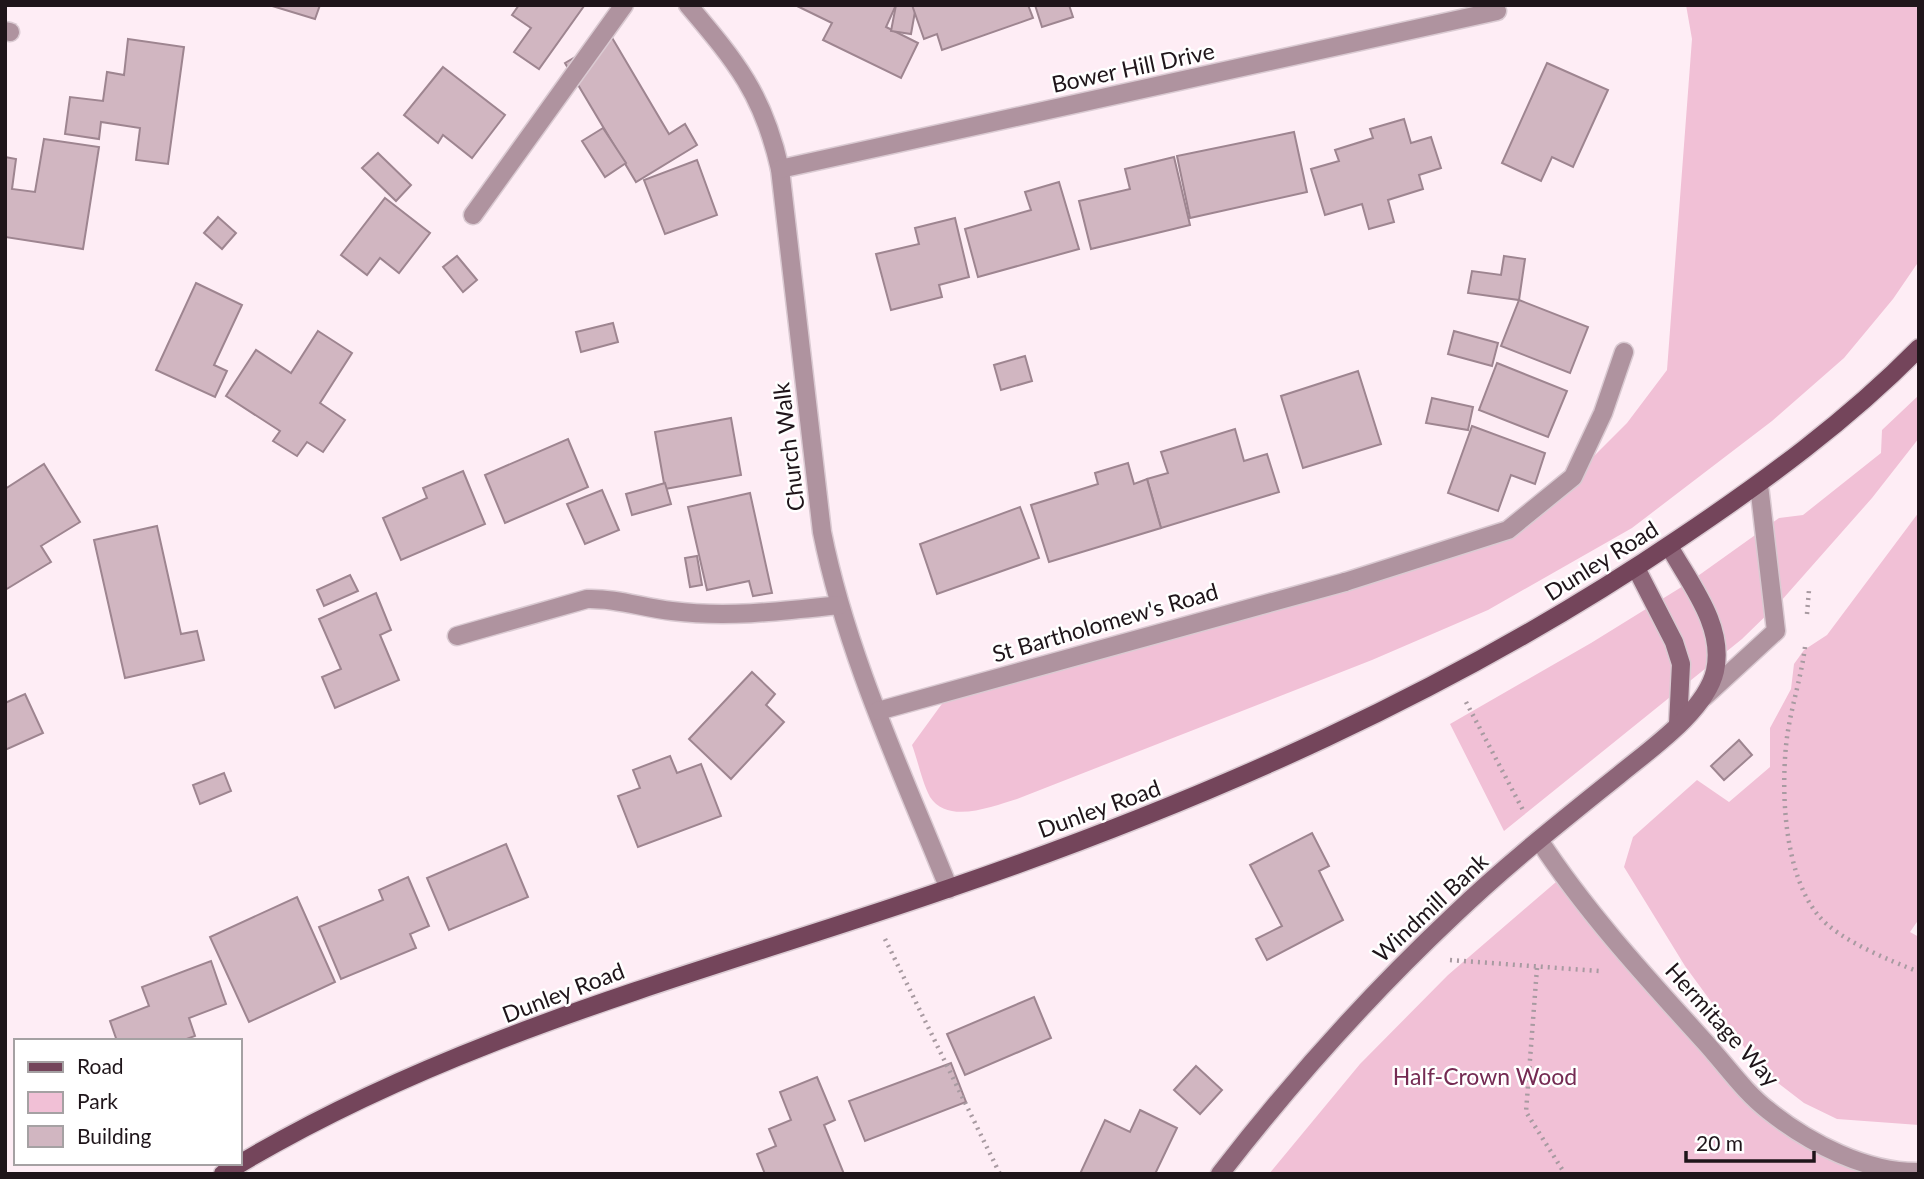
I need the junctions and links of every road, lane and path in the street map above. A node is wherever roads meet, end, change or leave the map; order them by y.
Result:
1 (624, 5) edge
2 (688, 5) edge
3 (1497, 11) dead end
4 (780, 169) junction
5 (473, 215) dead end
6 (1919, 348) edge
7 (1624, 352) dead end
8 (1759, 485) junction
9 (1670, 546) junction
10 (1636, 568) junction
11 (1810, 590) dead end
12 (839, 605) junction
13 (1806, 626) dead end
14 (457, 636) dead end
15 (1805, 638) dead end
16 (1454, 676) junction
17 (1699, 701) junction
18 (878, 710) junction
19 (1678, 725) junction
20 (1539, 840) junction
21 (949, 889) junction
22 (874, 913) junction
23 (1411, 956) junction
24 (1538, 968) junction
25 (1919, 972) edge
26 (1644, 974) junction
27 (242, 1162) edge
28 (1919, 1172) edge
29 (1000, 1174) edge
30 (1220, 1174) edge
31 (1565, 1174) edge

1 - 5 street
2 - 4 street, Church Walk
3 - 4 street, Bower Hill Drive
4 - 12 street, Church Walk
6 - 8 main road, Dunley Road
7 - 18 street, St Bartholomew's Road
8 - 9 main road, Dunley Road
8 - 17 street
9 - 10 main road, Dunley Road
9 - 17 main road, Windmill Bank
10 - 16 main road, Dunley Road
10 - 19 main road
11 - 13 path
12 - 14 street
12 - 18 street, Church Walk
15 - 25 path
16 - 20 path
16 - 21 main road, Dunley Road
17 - 19 main road, Windmill Bank
18 - 21 street, Church Walk
19 - 20 main road, Windmill Bank
20 - 23 main road, Windmill Bank
20 - 26 street, Hermitage Way
21 - 22 main road, Dunley Road
22 - 27 main road, Dunley Road
22 - 29 path
23 - 24 path
23 - 30 main road, Windmill Bank
24 - 26 path
24 - 31 path
26 - 28 street, Hermitage Way

